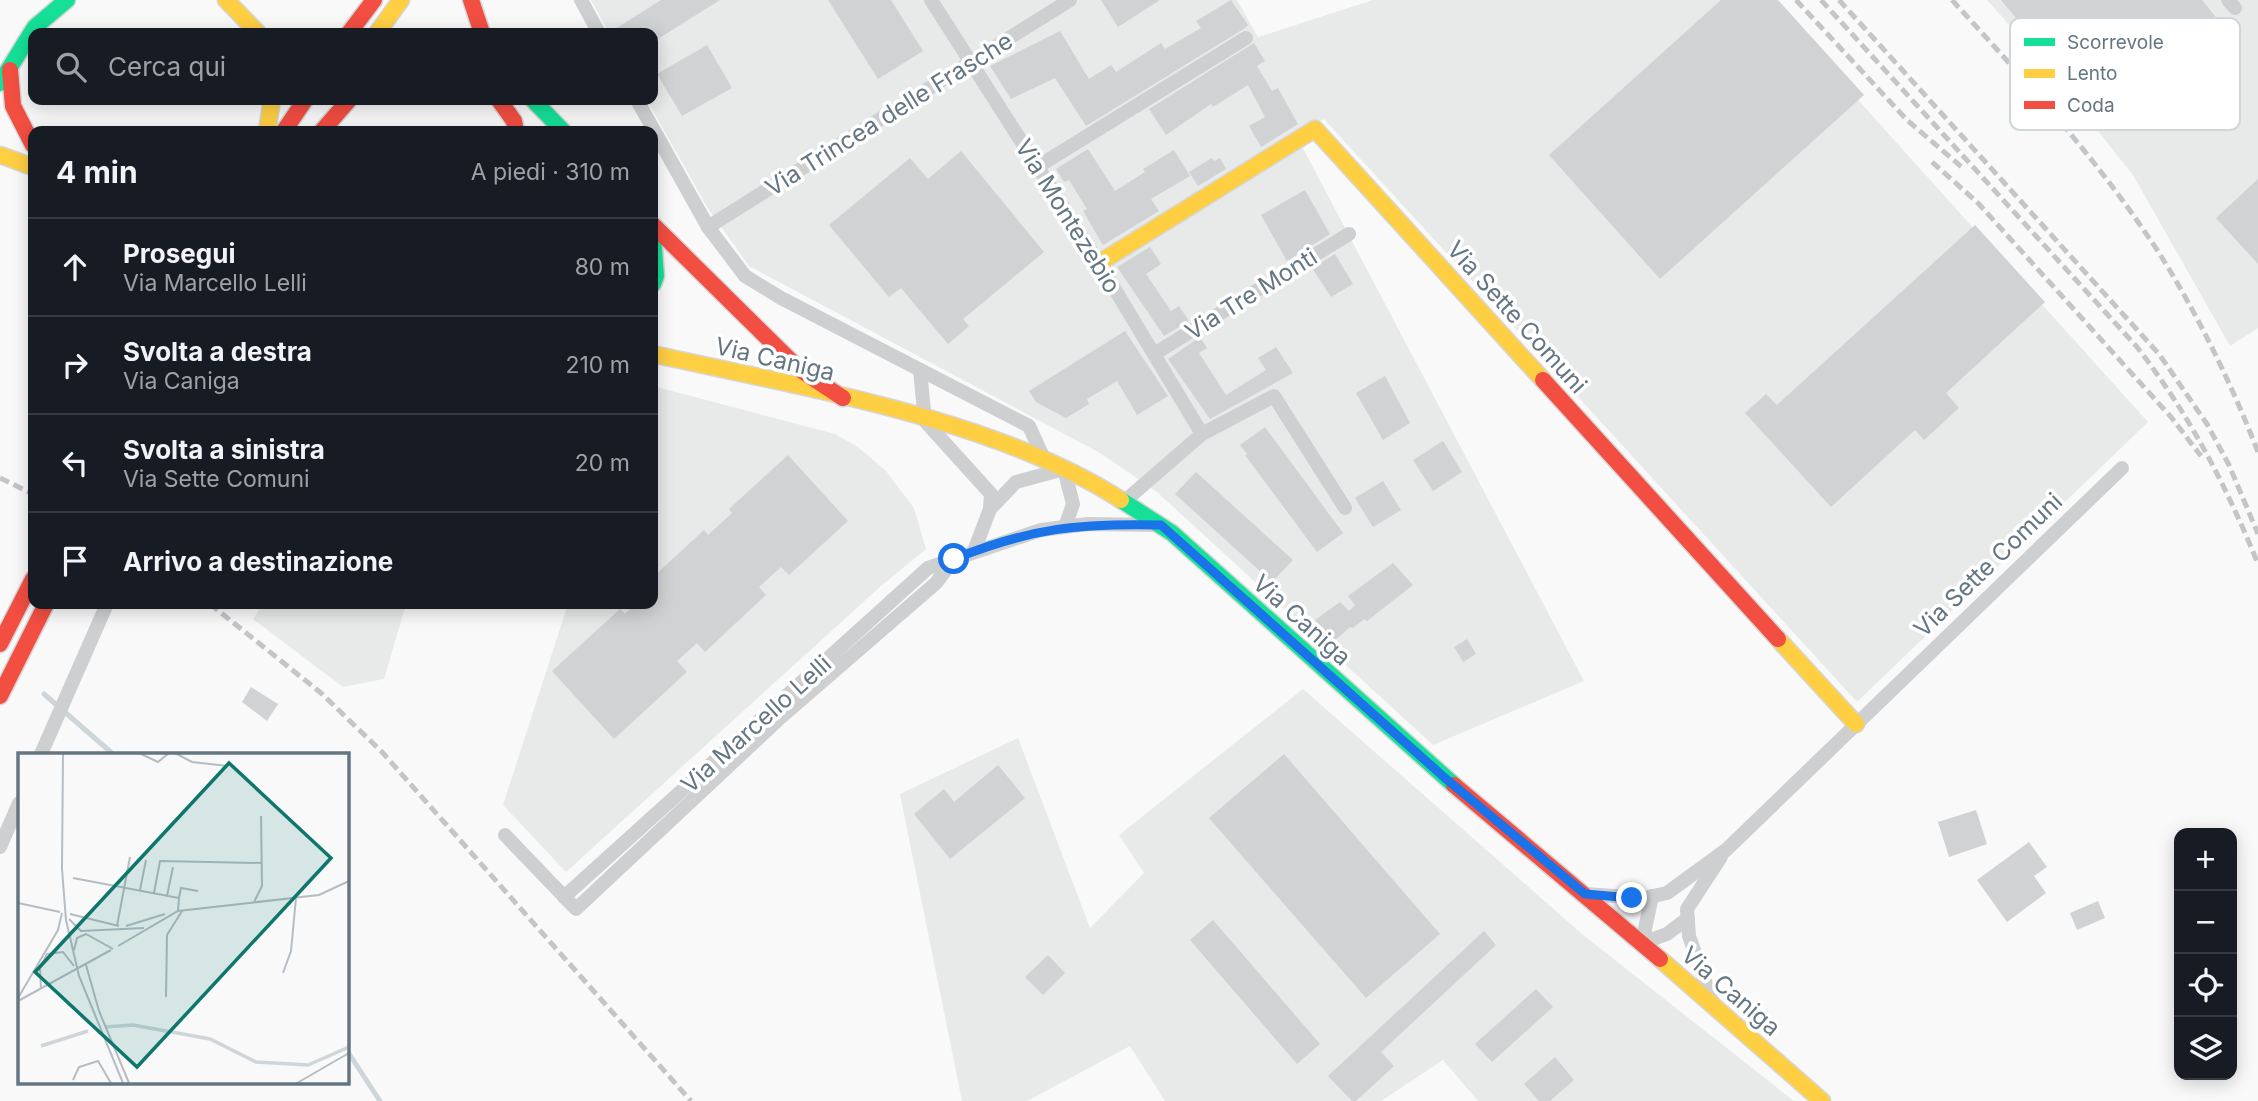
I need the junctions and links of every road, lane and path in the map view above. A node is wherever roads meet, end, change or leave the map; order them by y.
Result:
1 (67, 0) edge
2 (226, 0) edge
3 (374, 0) edge
4 (401, 0) edge
5 (471, 0) edge
6 (581, 0) edge
7 (931, 0) edge
8 (1070, 0) edge
9 (34, 28) edge
10 (255, 28) edge
11 (353, 28) edge
12 (381, 28) edge
13 (480, 28) edge
14 (596, 28) edge
15 (28, 35) edge
16 (1246, 38) dead end
17 (971, 64) junction
18 (5, 77) edge
19 (271, 105) edge
20 (302, 105) edge
21 (327, 105) edge
22 (345, 105) edge
23 (503, 105) edge
24 (538, 105) edge
25 (639, 105) edge
26 (268, 126) edge
27 (287, 126) edge
28 (313, 126) edge
29 (326, 126) edge
30 (515, 126) edge
31 (558, 126) edge
32 (651, 126) edge
33 (28, 135) edge
34 (658, 139) edge
35 (0, 155) edge
36 (28, 165) edge
37 (1037, 167) junction
38 (708, 227) junction
39 (658, 230) edge
40 (1349, 234) dead end
41 (1099, 263) junction
42 (1154, 354) junction
43 (658, 355) edge
44 (920, 370) junction
45 (843, 398) junction
46 (925, 421) junction
47 (1202, 435) junction
48 (1044, 459) junction
49 (2122, 468) dead end
50 (1064, 469) junction
51 (1126, 500) junction
52 (1345, 508) dead end
53 (990, 509) junction
54 (1161, 525) junction
55 (1065, 527) junction
56 (974, 551) junction
57 (954, 559) junction
58 (28, 589) edge
59 (44, 609) edge
60 (105, 609) edge
61 (0, 643) edge
62 (0, 696) edge
63 (1856, 724) junction
64 (41, 753) edge
65 (18, 805) edge
66 (506, 835) dead end
67 (0, 847) edge
68 (1726, 850) junction
69 (1585, 894) junction
70 (1653, 896) junction
71 (564, 897) junction
72 (1688, 918) junction
73 (1642, 943) junction
74 (1714, 1006) junction
75 (1822, 1101) edge

1 - 9 main road
2 - 10 main road
3 - 11 main road
4 - 12 main road
5 - 13 main road
6 - 14 street
7 - 17 street, Via Montezebio
8 - 17 street, Via Trincea delle Frasche
15 - 18 main road
16 - 37 street
17 - 37 street, Via Montezebio
17 - 38 street, Via Trincea delle Frasche
18 - 33 main road
19 - 26 main road
20 - 27 main road
21 - 28 main road
22 - 29 main road
23 - 30 main road
24 - 31 main road
25 - 32 street
34 - 38 street
35 - 36 main road
37 - 41 street, Via Montezebio
38 - 44 street
39 - 45 main road
40 - 42 street, Via Tre Monti
41 - 42 street, Via Montezebio
41 - 63 main road, Via Sette Comuni
42 - 47 street, Via Montezebio
43 - 45 main road, Via Caniga
44 - 46 street
44 - 48 street
45 - 46 main road, Via Caniga
46 - 48 main road, Via Caniga
46 - 53 street
47 - 51 street
47 - 52 street
48 - 50 main road, Via Caniga
49 - 63 street, Via Sette Comuni
50 - 51 main road, Via Caniga
50 - 53 street
50 - 55 street
51 - 54 main road, Via Caniga
53 - 56 street
54 - 55 street, Via Marcello Lelli
54 - 69 main road, Via Caniga
55 - 56 street, Via Marcello Lelli
56 - 57 street, Via Marcello Lelli
57 - 71 street, Via Marcello Lelli
57 - 71 street, Via Marcello Lelli
58 - 61 main road
59 - 62 main road
60 - 64 street
63 - 68 street, Via Sette Comuni
65 - 67 street
66 - 71 street
68 - 70 street, Via Sette Comuni
68 - 72 street, Via Sette Comuni
69 - 70 street, Via Sette Comuni
69 - 73 main road, Via Caniga
70 - 73 street
72 - 73 street
72 - 74 street
73 - 74 main road, Via Caniga
74 - 75 main road, Via Caniga

